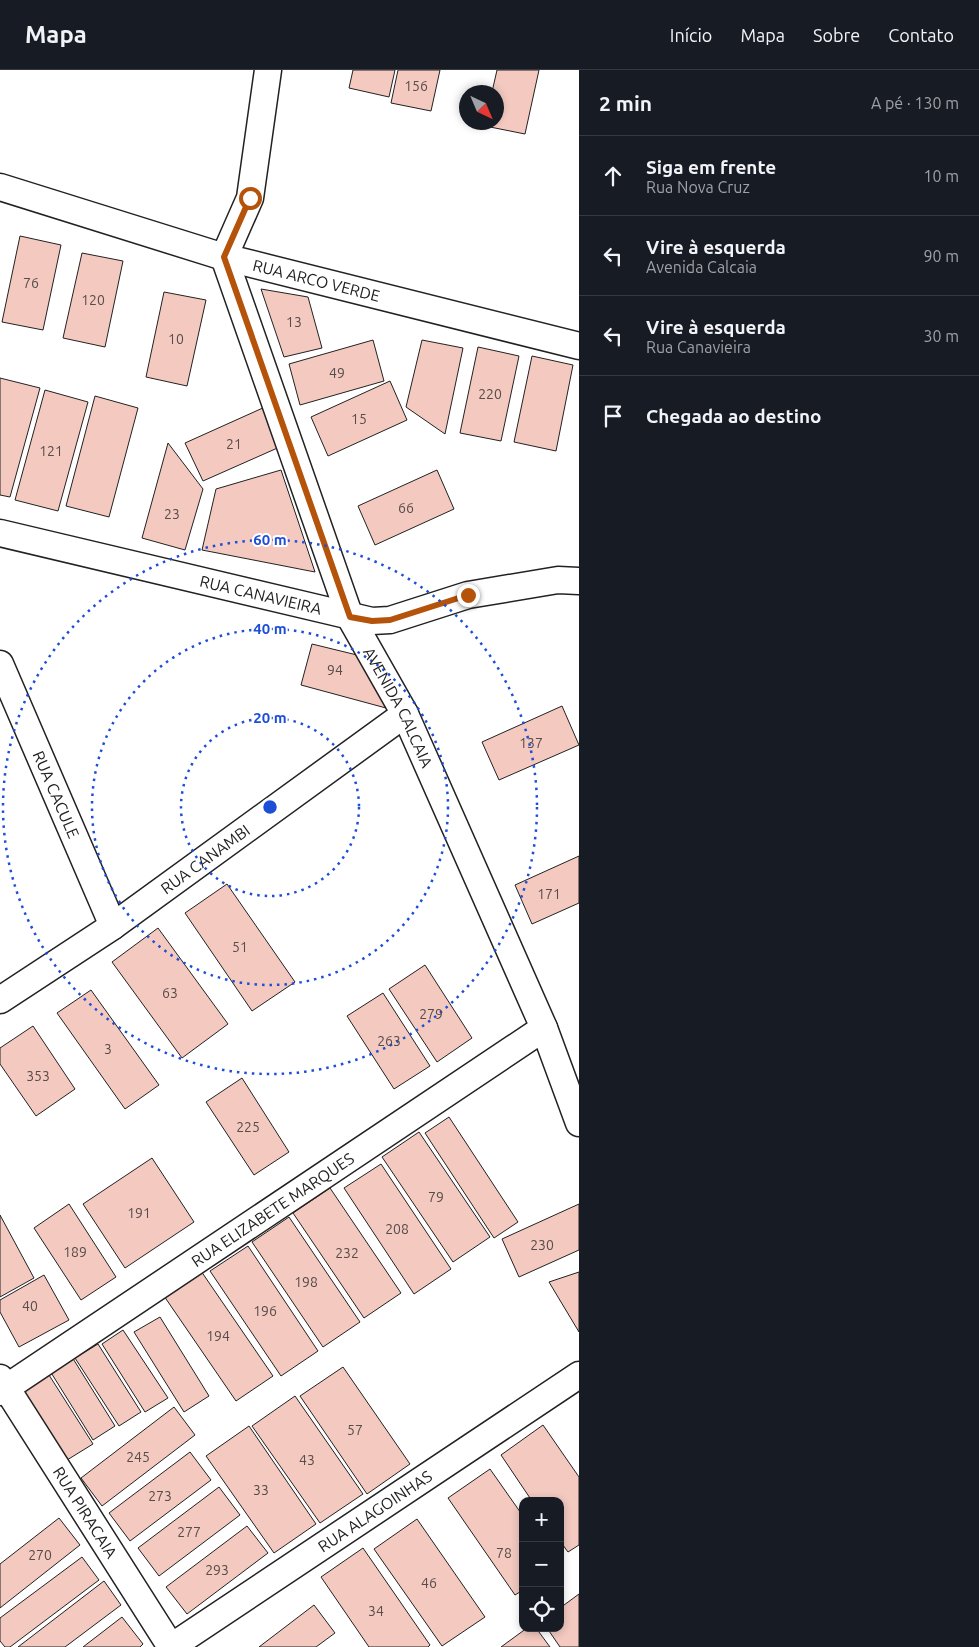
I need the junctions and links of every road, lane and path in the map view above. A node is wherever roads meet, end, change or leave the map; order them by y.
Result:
1 (268, 70) edge
2 (0, 187) edge
3 (224, 257) junction
4 (579, 346) edge
5 (0, 533) edge
6 (579, 581) edge
7 (350, 617) junction
8 (0, 664) edge
9 (405, 714) junction
10 (113, 926) junction
11 (0, 1000) edge
12 (544, 1028) junction
13 (579, 1123) edge
14 (579, 1374) edge
15 (2, 1386) edge
16 (171, 1647) edge

1 - 3 street
2 - 3 street, RUA ARCO VERDE
3 - 4 street, RUA ARCO VERDE
3 - 7 street, AVENIDA CALCAIA
5 - 7 street, RUA CANAVIEIRA
6 - 7 street, RUA CANAVIEIRA
7 - 9 street, AVENIDA CALCAIA
8 - 10 street, RUA CACULE
9 - 10 street, RUA CANAMBI
9 - 12 street, AVENIDA CALCAIA
10 - 11 street, RUA CANAMBI
12 - 13 street, AVENIDA CALCAIA
12 - 15 street, RUA ELIZABETE MARQUES
14 - 16 street, RUA ALAGOINHAS
15 - 16 street, RUA PIRACAIA

